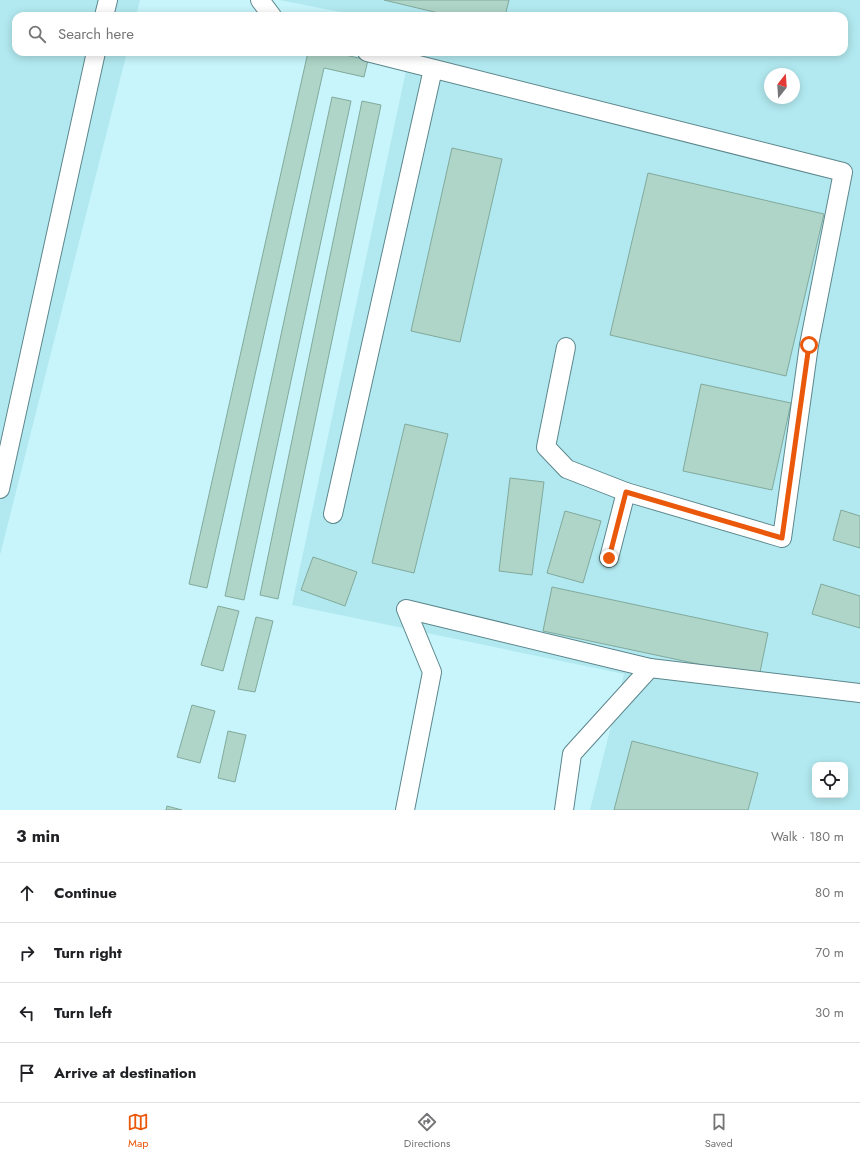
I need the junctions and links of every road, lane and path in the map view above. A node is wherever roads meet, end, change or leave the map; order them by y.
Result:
1 (108, 0) edge
2 (260, 0) edge
3 (105, 12) edge
4 (269, 12) edge
5 (95, 56) edge
6 (384, 56) edge
7 (433, 68) junction
8 (566, 347) dead end
9 (0, 489) edge
10 (626, 492) junction
11 (333, 514) dead end
12 (609, 558) dead end
13 (650, 668) junction
14 (860, 693) edge
15 (405, 810) edge
16 (564, 810) edge

1 - 3 street
2 - 4 street
5 - 9 street
6 - 7 street
7 - 10 street
7 - 11 street
8 - 10 street
10 - 12 street
13 - 14 street
13 - 15 street
13 - 16 street

